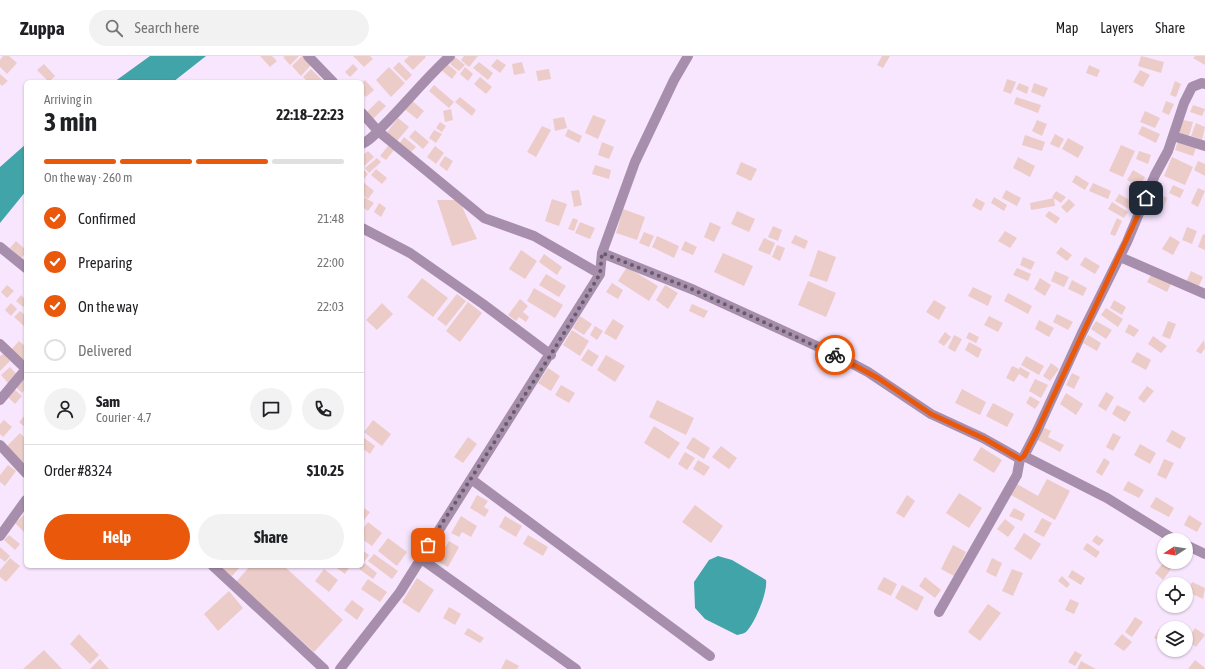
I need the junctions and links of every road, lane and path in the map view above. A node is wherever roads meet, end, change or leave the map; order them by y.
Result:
1 (308, 56) edge
2 (450, 56) edge
3 (688, 56) edge
4 (331, 80) edge
5 (1205, 84) edge
6 (364, 115) edge
7 (378, 131) junction
8 (1173, 136) junction
9 (364, 143) edge
10 (1205, 146) edge
11 (364, 229) edge
12 (0, 247) edge
13 (602, 253) junction
14 (1120, 256) junction
15 (24, 266) edge
16 (600, 274) junction
17 (1205, 294) edge
18 (0, 344) edge
19 (550, 356) junction
20 (24, 367) edge
21 (24, 371) edge
22 (0, 400) edge
23 (0, 445) edge
24 (1022, 457) junction
25 (24, 471) edge
26 (471, 480) junction
27 (24, 503) edge
28 (1164, 533) edge
29 (0, 536) edge
30 (1193, 548) edge
31 (1205, 554) edge
32 (420, 558) junction
33 (215, 568) edge
34 (939, 612) dead end
35 (710, 656) dead end
36 (324, 669) edge
37 (340, 669) edge
38 (576, 669) edge

1 - 4 street
2 - 7 street
3 - 13 street
5 - 8 street
6 - 7 street
7 - 9 street
7 - 16 street
8 - 10 street
8 - 14 street
11 - 19 street
12 - 15 street
13 - 16 street
13 - 24 street
14 - 17 street
14 - 24 street
16 - 19 street
18 - 20 street
19 - 26 street
21 - 22 street
23 - 25 street
24 - 28 street
24 - 34 street
26 - 32 street
26 - 35 street
27 - 29 street
30 - 31 street
32 - 37 street
32 - 38 street
33 - 36 street

